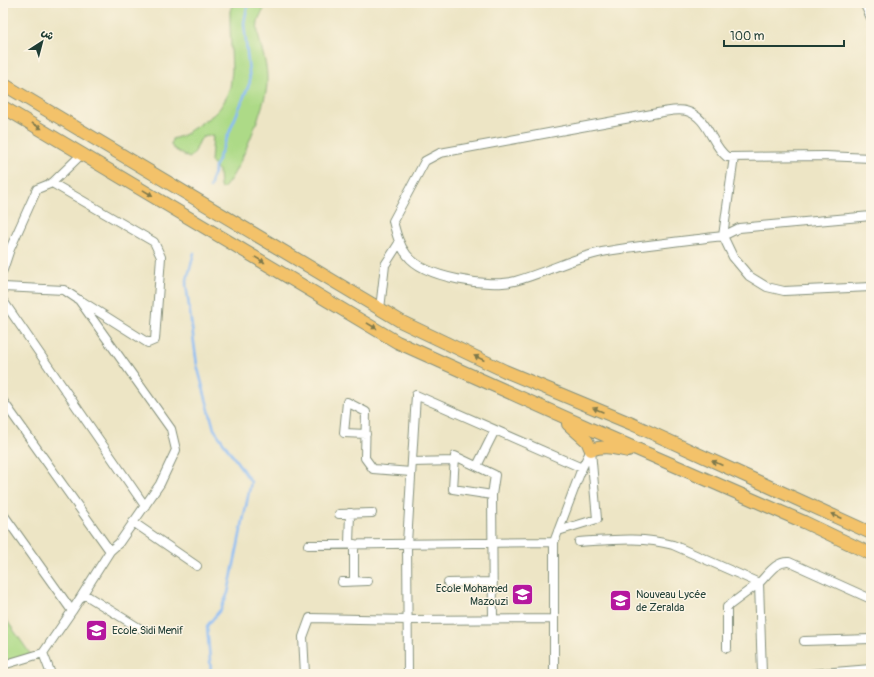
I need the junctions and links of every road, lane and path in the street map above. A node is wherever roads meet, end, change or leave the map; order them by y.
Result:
1 (864, 3) edge
2 (871, 18) edge
3 (3, 84) edge
4 (3, 107) edge
5 (83, 153) junction
6 (734, 157) junction
7 (871, 158) edge
8 (52, 183) junction
9 (871, 216) edge
10 (723, 236) junction
11 (399, 243) junction
12 (3, 270) edge
13 (871, 287) edge
14 (3, 288) edge
15 (79, 300) junction
16 (4, 302) edge
17 (380, 309) junction
18 (117, 323) junction
19 (97, 325) junction
20 (3, 401) edge
21 (551, 411) junction
22 (495, 430) junction
23 (366, 434) dead end
24 (591, 450) junction
25 (654, 456) junction
26 (455, 461) junction
27 (412, 462) junction
28 (477, 466) junction
29 (582, 468) junction
30 (411, 472) junction
31 (492, 495) junction
32 (144, 506) junction
33 (350, 513) junction
34 (372, 513) dead end
35 (3, 514) edge
36 (339, 514) dead end
37 (133, 522) junction
38 (558, 531) junction
39 (871, 533) edge
40 (493, 542) junction
41 (554, 542) junction
42 (579, 542) dead end
43 (407, 543) junction
44 (352, 544) junction
45 (308, 545) dead end
46 (110, 551) junction
47 (871, 554) edge
48 (197, 566) dead end
49 (354, 581) junction
50 (368, 581) dead end
51 (342, 582) dead end
52 (493, 582) junction
53 (448, 583) dead end
54 (759, 583) junction
55 (84, 594) junction
56 (871, 600) edge
57 (72, 611) junction
58 (493, 619) junction
59 (554, 619) junction
60 (408, 620) junction
61 (140, 628) dead end
62 (871, 639) edge
63 (804, 641) dead end
64 (727, 648) dead end
65 (43, 653) junction
66 (3, 665) edge
67 (871, 669) edge
68 (51, 674) edge
69 (305, 674) edge
70 (408, 674) edge
71 (554, 674) edge
72 (762, 674) edge
73 (810, 674) edge

1 - 2 street
3 - 17 highway
4 -> 5 highway
5 - 8 street
5 -> 21 highway
6 - 7 street
6 - 10 street
6 - 11 street
8 - 12 street
8 - 18 street
9 - 10 street
10 - 11 street
10 - 13 street
11 - 17 street
14 - 15 street
15 - 18 street
15 - 19 street
16 - 32 street
39 -> 17 highway
18 - 19 street
19 - 32 street
20 - 46 street
21 - 24 highway
21 - 25 highway
22 - 27 street
22 - 28 street
22 - 29 street
23 - 30 street
24 - 25 highway
24 - 29 street
24 - 38 street
25 - 47 highway
26 - 27 street
26 - 28 street
26 - 31 street
27 - 30 street
28 - 31 street
29 - 38 street
30 - 43 street
31 - 40 street
32 - 37 street
33 - 34 street
33 - 36 street
33 - 44 street
35 - 57 street
37 - 46 street
37 - 48 street
38 - 41 street
40 - 41 street
40 - 43 street
40 - 52 street
41 - 59 street
42 - 54 street
43 - 44 street
43 - 60 street
44 - 45 street
44 - 49 street
46 - 55 street
49 - 50 street
49 - 51 street
52 - 53 street
52 - 58 street
54 - 56 street
54 - 64 street
54 - 72 street
55 - 57 street
55 - 61 street
57 - 65 street
58 - 59 street
58 - 60 street
59 - 71 street
60 - 69 street
60 - 70 street
62 - 63 street
65 - 66 street
65 - 68 street
67 - 73 street

